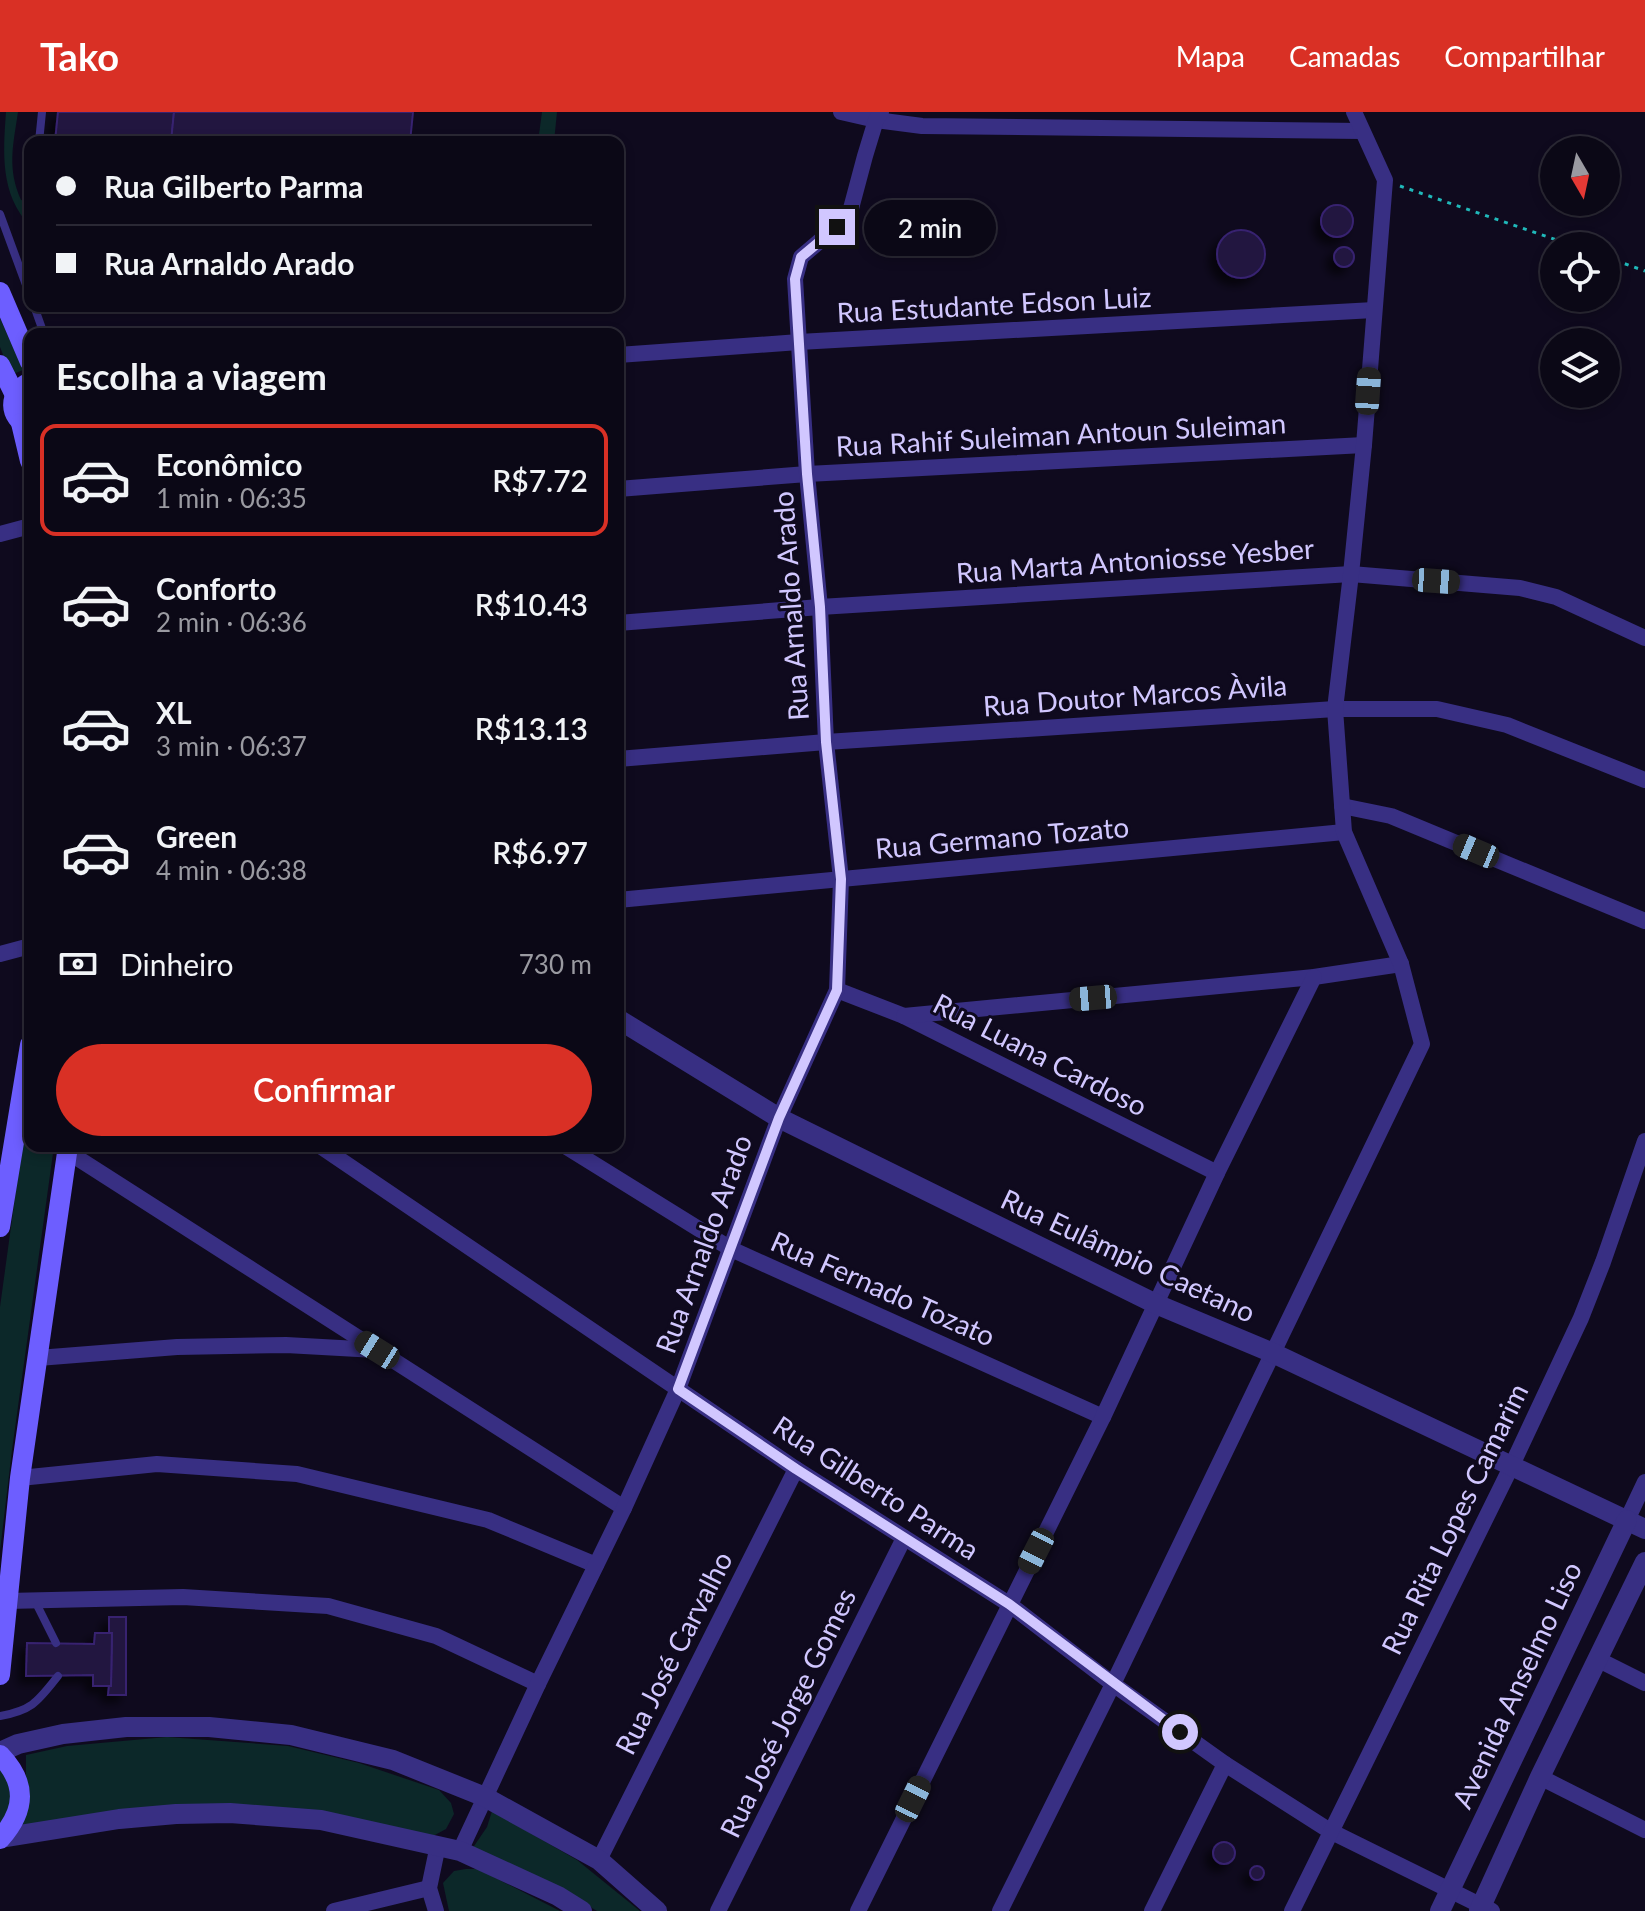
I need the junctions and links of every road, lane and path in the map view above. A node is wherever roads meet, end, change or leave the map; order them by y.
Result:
1 (42, 112) edge
2 (841, 112) edge
3 (1354, 112) edge
4 (878, 116) edge
5 (1362, 131) junction
6 (40, 136) edge
7 (1385, 180) junction
8 (0, 214) edge
9 (1540, 234) edge
10 (1620, 262) edge
11 (1645, 271) edge
12 (24, 280) edge
13 (0, 292) edge
14 (1374, 310) junction
15 (799, 342) junction
16 (24, 348) edge
17 (624, 355) edge
18 (0, 365) edge
19 (22, 389) edge
20 (24, 425) edge
21 (1364, 445) junction
22 (807, 474) junction
23 (624, 489) edge
24 (24, 528) edge
25 (0, 534) edge
26 (1351, 574) junction
27 (820, 607) junction
28 (624, 623) edge
29 (1645, 638) edge
30 (1335, 709) junction
31 (826, 742) junction
32 (624, 759) edge
33 (1645, 780) edge
34 (1342, 806) junction
35 (1344, 832) junction
36 (841, 879) junction
37 (624, 899) edge
38 (1645, 921) edge
39 (24, 948) edge
40 (0, 954) edge
41 (1401, 964) junction
42 (1314, 977) junction
43 (837, 990) junction
44 (904, 1016) junction
45 (624, 1023) edge
46 (24, 1083) edge
47 (779, 1118) junction
48 (1645, 1141) edge
49 (68, 1152) edge
50 (73, 1152) edge
51 (329, 1152) edge
52 (575, 1152) edge
53 (1217, 1173) junction
54 (0, 1227) edge
55 (731, 1249) junction
56 (1156, 1304) junction
57 (377, 1350) junction
58 (1273, 1353) junction
59 (38, 1358) junction
60 (678, 1389) junction
61 (1103, 1417) junction
62 (1512, 1465) junction
63 (796, 1469) junction
64 (20, 1478) junction
65 (1645, 1482) edge
66 (624, 1508) junction
67 (1636, 1524) edge
68 (904, 1538) junction
69 (1645, 1562) edge
70 (596, 1565) junction
71 (7, 1601) junction
72 (35, 1601) junction
73 (1009, 1604) junction
74 (56, 1643) dead end
75 (1597, 1659) junction
76 (0, 1675) edge
77 (58, 1676) dead end
78 (1645, 1683) edge
79 (538, 1684) junction
80 (1113, 1684) junction
81 (0, 1716) edge
82 (0, 1754) edge
83 (1225, 1764) junction
84 (1540, 1777) junction
85 (485, 1797) junction
86 (1645, 1830) edge
87 (1330, 1831) junction
88 (0, 1838) edge
89 (438, 1845) junction
90 (460, 1851) junction
91 (599, 1860) junction
92 (429, 1888) junction
93 (1450, 1891) junction
94 (1484, 1909) edge
95 (334, 1911) edge
96 (436, 1911) edge
97 (582, 1911) edge
98 (657, 1911) edge
99 (718, 1911) edge
100 (858, 1911) edge
101 (1000, 1911) edge
102 (1152, 1911) edge
103 (1292, 1911) edge
104 (1440, 1911) edge

1 - 6 lane
2 - 4 street
3 - 5 street
4 - 5 street
4 - 15 street, Rua Arnaldo Arado
5 - 7 street
7 - 9 path
7 - 14 street
8 - 12 lane
10 - 11 path
13 - 16 main road
14 - 15 street, Rua Estudante Edson Luiz
14 - 21 street
15 - 17 street, Rua Estudante Edson Luiz
15 - 22 street, Rua Arnaldo Arado
18 - 19 main road
19 - 20 main road
21 - 22 street, Rua Rahif Suleiman Antoun Suleiman
21 - 26 street
22 - 23 street, Rua Rahif Suleiman Antoun Suleiman
22 - 27 street, Rua Arnaldo Arado
24 - 25 street
26 - 27 street, Rua Marta Antoniosse Yesber
26 - 29 street, Rua Marta Antoniosse Yesber
26 - 30 street
27 - 28 street, Rua Marta Antoniosse Yesber
27 - 31 street, Rua Arnaldo Arado
30 - 31 street, Rua Doutor Marcos Àvila
30 - 33 street, Rua Doutor Marcos Àvila
30 - 34 street
31 - 32 street, Rua Doutor Marcos Àvila
31 - 36 street, Rua Arnaldo Arado
34 - 35 street
34 - 38 street
35 - 36 street, Rua Germano Tozato
35 - 41 street
36 - 37 street, Rua Germano Tozato
36 - 43 street, Rua Arnaldo Arado
39 - 40 street
41 - 42 street
41 - 58 street
42 - 44 street
42 - 53 street
43 - 44 street, Rua Luana Cardoso
43 - 47 street, Rua Arnaldo Arado
44 - 53 street, Rua Luana Cardoso
45 - 47 street, Rua Eulâmpio Caetano
46 - 54 main road
47 - 55 street, Rua Arnaldo Arado
47 - 56 street, Rua Eulâmpio Caetano
48 - 62 street, Rua Rita Lopes Camarim
49 - 59 main road
50 - 57 street
51 - 60 street, Rua Gilberto Parma
52 - 55 street, Rua Fernado Tozato
53 - 56 street
55 - 60 street, Rua Arnaldo Arado
55 - 61 street, Rua Fernado Tozato
56 - 58 street, Rua Eulâmpio Caetano
56 - 61 street
57 - 59 street
57 - 66 street
58 - 62 street, Rua Eulâmpio Caetano
58 - 80 street
59 - 64 main road
60 - 63 street, Rua Gilberto Parma
60 - 66 street, Rua Arnaldo Arado
61 - 73 street
62 - 67 street, Rua Eulâmpio Caetano
62 - 87 street, Rua Rita Lopes Camarim
63 - 68 street, Rua Gilberto Parma
63 - 91 street, Rua José Carvalho
64 - 70 street
64 - 71 main road
65 - 67 street, Avenida Anselmo Liso
66 - 70 street, Rua Arnaldo Arado
67 - 93 street, Avenida Anselmo Liso
68 - 73 street, Rua Gilberto Parma
68 - 99 street, Rua José Jorge Gomes
69 - 75 street
70 - 79 street, Rua Arnaldo Arado
71 - 72 street
71 - 76 main road
72 - 74 lane
72 - 79 street
73 - 80 street, Rua Gilberto Parma
73 - 100 street
75 - 78 street
75 - 84 street
77 - 81 lane
79 - 85 street, Rua Arnaldo Arado
80 - 83 street, Rua Gilberto Parma
80 - 101 street
82 - 85 street
82 - 88 main road
83 - 87 street, Rua Gilberto Parma
83 - 102 street
84 - 86 street
84 - 94 street
85 - 90 street, Rua Arnaldo Arado
85 - 91 street
87 - 93 street, Rua Gilberto Parma
87 - 103 street, Rua Rita Lopes Camarim
88 - 89 street
89 - 90 street
89 - 92 street
90 - 97 street
91 - 98 street
92 - 95 street
92 - 96 street
93 - 94 street, Rua Gilberto Parma
93 - 104 street, Avenida Anselmo Liso

